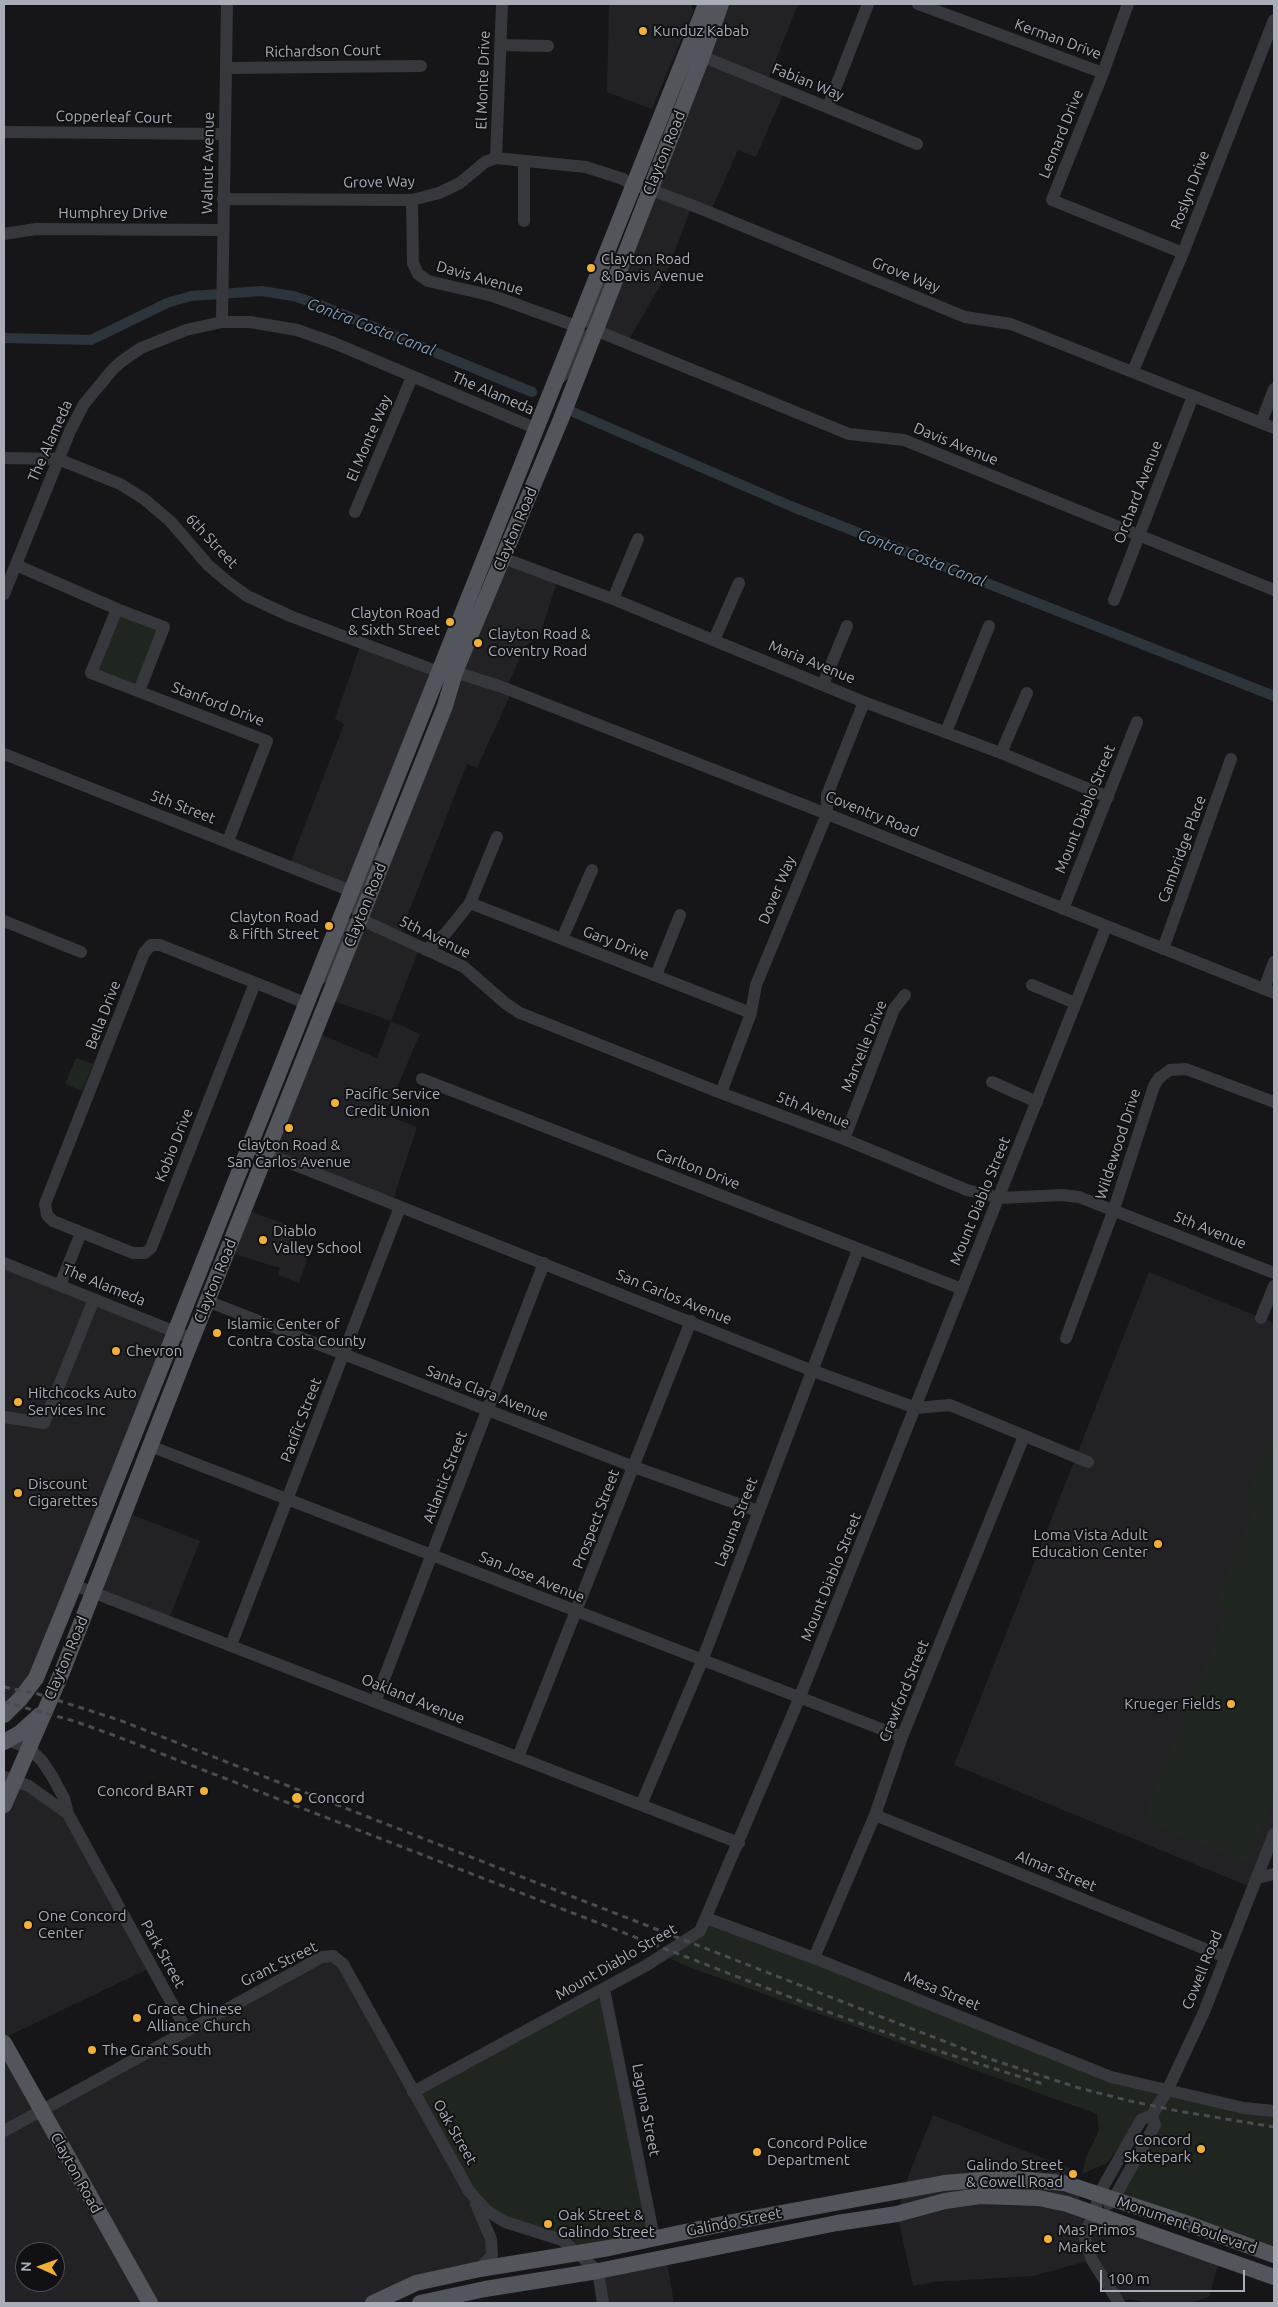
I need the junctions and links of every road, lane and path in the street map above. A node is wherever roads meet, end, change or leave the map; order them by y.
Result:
1 (227, 4) edge
2 (502, 4) edge
3 (706, 4) edge
4 (721, 4) edge
5 (868, 4) edge
6 (918, 4) edge
7 (1128, 4) edge
8 (1274, 20) edge
9 (502, 45) junction
10 (548, 46) dead end
11 (695, 53) junction
12 (421, 66) dead end
13 (226, 68) junction
14 (1103, 73) junction
15 (828, 107) junction
16 (4, 132) edge
17 (225, 134) junction
18 (917, 144) dead end
19 (496, 158) junction
20 (524, 161) junction
21 (632, 185) junction
22 (649, 189) junction
23 (223, 199) junction
24 (412, 200) junction
25 (524, 221) dead end
26 (223, 230) junction
27 (4, 234) edge
28 (1183, 253) junction
29 (604, 256) junction
30 (222, 322) junction
31 (576, 326) junction
32 (595, 330) junction
33 (1133, 371) junction
34 (412, 377) junction
35 (554, 383) junction
36 (1274, 389) edge
37 (1193, 396) junction
38 (1261, 423) junction
39 (1274, 428) edge
40 (536, 429) junction
41 (4, 458) edge
42 (58, 459) junction
43 (355, 512) dead end
44 (1139, 537) junction
45 (638, 539) dead end
46 (503, 558) junction
47 (16, 565) junction
48 (739, 583) dead end
49 (1274, 590) edge
50 (4, 594) edge
51 (614, 599) junction
52 (1114, 600) dead end
53 (117, 609) junction
54 (847, 626) dead end
55 (989, 626) dead end
56 (714, 640) junction
57 (447, 672) junction
58 (823, 684) junction
59 (140, 691) junction
60 (1027, 694) dead end
61 (864, 702) junction
62 (1137, 722) dead end
63 (946, 732) junction
64 (1001, 753) junction
65 (4, 754) edge
66 (1232, 759) dead end
67 (1108, 797) junction
68 (827, 814) junction
69 (373, 835) junction
70 (497, 837) dead end
71 (228, 841) junction
72 (592, 870) dead end
73 (351, 891) junction
74 (470, 903) junction
75 (1063, 909) junction
76 (680, 915) dead end
77 (360, 919) junction
78 (4, 921) edge
79 (1106, 927) junction
80 (562, 939) junction
81 (1163, 949) junction
82 (426, 950) junction
83 (81, 952) dead end
84 (1274, 962) edge
85 (656, 976) junction
86 (255, 983) junction
87 (313, 985) junction
88 (1032, 985) dead end
89 (1269, 991) edge
90 (905, 995) dead end
91 (305, 1003) junction
92 (1076, 1003) junction
93 (751, 1012) junction
94 (422, 1079) dead end
95 (992, 1082) dead end
96 (721, 1093) junction
97 (1037, 1102) junction
98 (1274, 1102) edge
99 (844, 1139) junction
100 (250, 1147) junction
101 (267, 1154) junction
102 (1000, 1198) junction
103 (400, 1207) junction
104 (1114, 1209) junction
105 (82, 1233) junction
106 (858, 1250) junction
107 (4, 1263) edge
108 (544, 1263) junction
109 (1274, 1273) edge
110 (60, 1285) junction
111 (1274, 1286) edge
112 (962, 1289) junction
113 (94, 1299) junction
114 (207, 1302) junction
115 (1261, 1318) dead end
116 (691, 1321) junction
117 (175, 1332) junction
118 (192, 1338) junction
119 (1066, 1338) dead end
120 (344, 1354) junction
121 (813, 1371) junction
122 (916, 1408) junction
123 (488, 1411) junction
124 (4, 1417) edge
125 (1024, 1436) junction
126 (150, 1446) junction
127 (1088, 1462) dead end
128 (634, 1467) junction
129 (288, 1498) junction
130 (758, 1510) junction
131 (432, 1556) junction
132 (74, 1585) junction
133 (94, 1592) junction
134 (577, 1613) junction
135 (231, 1646) junction
136 (702, 1661) junction
137 (800, 1699) junction
138 (375, 1702) junction
139 (42, 1713) junction
140 (4, 1715) edge
141 (902, 1738) junction
142 (5, 1740) edge
143 (29, 1748) junction
144 (518, 1757) junction
145 (9, 1778) edge
146 (4, 1805) edge
147 (642, 1805) junction
148 (68, 1814) junction
149 (874, 1815) junction
150 (1274, 1834) edge
151 (739, 1843) junction
152 (1274, 1874) edge
153 (1256, 1878) junction
154 (706, 1918) junction
155 (333, 1956) joint
156 (1225, 1957) junction
157 (814, 1958) junction
158 (604, 1989) junction
159 (187, 2031) junction
160 (4, 2043) edge
161 (1167, 2091) junction
162 (413, 2092) junction
163 (41, 2111) junction
164 (1274, 2111) edge
165 (4, 2131) edge
166 (469, 2190) junction
167 (865, 2197) junction
168 (1106, 2197) junction
169 (1094, 2215) junction
170 (732, 2222) junction
171 (837, 2223) junction
172 (654, 2238) junction
173 (577, 2253) junction
174 (680, 2253) junction
175 (1274, 2254) edge
176 (480, 2269) junction
177 (598, 2271) junction
178 (1274, 2277) edge
179 (150, 2303) edge
180 (373, 2303) edge
181 (420, 2303) edge
182 (603, 2303) edge
183 (1119, 2303) edge

1 - 13 street, Walnut Avenue
2 - 9 street, El Monte Drive
3 - 11 main road, Clayton Road
4 - 11 main road, Clayton Road
5 - 15 street
6 - 14 street, Kerman Drive
7 - 14 street, Leonard Drive
8 - 28 street, Roslyn Drive
9 - 10 street
9 - 19 street, El Monte Drive
11 - 15 street, Fabian Way
11 - 21 main road, Clayton Road
11 - 22 main road, Clayton Road
12 - 13 street, Richardson Court
13 - 17 street, Walnut Avenue
14 - 28 street, Leonard Drive
15 - 18 street, Fabian Way
16 - 17 street, Copperleaf Court
17 - 23 street, Walnut Avenue
19 - 20 street, Grove Way
19 - 24 street, Grove Way
20 - 21 street, Grove Way
20 - 25 street
21 - 22 street, Grove Way
21 - 29 main road, Clayton Road
22 - 32 main road, Clayton Road
22 - 33 street, Grove Way
23 - 24 street, Grove Way
23 - 26 street, Walnut Avenue
24 - 31 street, Davis Avenue
26 - 27 street, Humphrey Drive
26 - 30 street, Walnut Avenue
28 - 33 street, Roslyn Drive
29 - 31 main road, Clayton Road
29 - 32 street
30 - 34 street, The Alameda
30 - 42 street, The Alameda
31 - 35 main road, Clayton Road
32 - 35 street
32 - 44 street, Davis Avenue
32 - 46 main road, Clayton Road
33 - 37 street, Grove Way
34 - 40 street, The Alameda
34 - 43 street, El Monte Way
35 - 40 main road, Clayton Road
36 - 38 street
37 - 38 street, Grove Way
37 - 44 street, Orchard Avenue
38 - 39 street, Grove Way
40 - 57 main road, Clayton Road
41 - 42 street, 6th Street
42 - 47 street, The Alameda
42 - 57 street, 6th Street
44 - 49 street, Davis Avenue
44 - 52 street, Orchard Avenue
45 - 51 street
46 - 51 street, Maria Avenue
46 - 57 main road, Clayton Road
47 - 50 street, The Alameda
47 - 53 street
48 - 56 street
51 - 56 street, Maria Avenue
53 - 59 street
53 - 59 street, Stanford Drive
54 - 58 street
55 - 63 street
56 - 58 street, Maria Avenue
57 - 68 street, Coventry Road
57 - 69 main road, Clayton Road
57 - 77 main road, Clayton Road
58 - 61 street, Maria Avenue
59 - 71 street, Stanford Drive
60 - 64 street
61 - 63 street, Maria Avenue
61 - 68 street, Dover Way
62 - 67 street, Mount Diablo Street
63 - 64 street, Maria Avenue
64 - 67 street, Maria Avenue
65 - 71 street, 5th Street
66 - 81 street, Cambridge Place
67 - 75 street, Mount Diablo Street
68 - 75 street, Coventry Road
68 - 93 street, Dover Way
69 - 73 main road, Clayton Road
69 - 77 street
70 - 74 street
71 - 73 street, 5th Street
72 - 80 street
73 - 87 main road, Clayton Road
74 - 80 street, Gary Drive
74 - 82 street
75 - 79 street, Coventry Road
76 - 85 street
77 - 82 street, 5th Avenue
77 - 87 street
77 - 101 main road, Clayton Road
78 - 83 street
79 - 81 street, Coventry Road
79 - 92 street, Mount Diablo Street
80 - 85 street, Gary Drive
81 - 89 street, Coventry Road
82 - 96 street, 5th Avenue
84 - 89 street
85 - 93 street, Gary Drive
86 - 91 street, Bella Drive
86 - 105 street, Kobio Drive
86 - 105 street, Bella Drive
87 - 91 main road, Clayton Road
88 - 92 street
90 - 99 street, Marvelle Drive
91 - 100 main road, Clayton Road
92 - 97 street, Mount Diablo Street
93 - 96 street, Dover Way
94 - 106 street, Carlton Drive
95 - 97 street
96 - 99 street, 5th Avenue
97 - 102 street, Mount Diablo Street
98 - 104 street, Wildewood Drive
99 - 102 street, 5th Avenue
100 - 101 street, San Carlos Avenue
100 - 117 main road, Clayton Road
101 - 103 street, San Carlos Avenue
101 - 114 main road, Clayton Road
102 - 104 street, 5th Avenue
102 - 112 street, Mount Diablo Street
103 - 108 street, San Carlos Avenue
103 - 120 street, Pacific Street
104 - 109 street, 5th Avenue
104 - 119 street, Wildewood Drive
105 - 110 street
106 - 112 street, Carlton Drive
106 - 121 street, Laguna Street
107 - 110 street, The Alameda
108 - 116 street, San Carlos Avenue
108 - 123 street, Atlantic Street
110 - 113 street, The Alameda
111 - 115 street
112 - 122 street, Mount Diablo Street
113 - 117 street, The Alameda
113 - 124 street
114 - 118 main road, Clayton Road
114 - 120 street, Santa Clara Avenue
116 - 121 street, San Carlos Avenue
116 - 128 street, Prospect Street
117 - 118 street, The Alameda
117 - 132 main road, Clayton Road
118 - 126 main road, Clayton Road
120 - 123 street, Santa Clara Avenue
120 - 129 street, Pacific Street
121 - 122 street, San Carlos Avenue
121 - 130 street, Laguna Street
122 - 125 street, San Carlos Avenue
122 - 137 street, Mount Diablo Street
123 - 128 street, Santa Clara Avenue
123 - 131 street, Atlantic Street
125 - 127 street, San Carlos Avenue
125 - 141 street, Crawford Street
126 - 129 street, San Jose Avenue
126 - 133 main road, Clayton Road
128 - 130 street, Santa Clara Avenue
128 - 134 street, Prospect Street
129 - 131 street, San Jose Avenue
129 - 135 street, Pacific Street
130 - 136 street, Laguna Street
131 - 134 street, San Jose Avenue
131 - 138 street, Atlantic Street
132 - 133 street, Oakland Avenue
132 - 140 main road, Clayton Road
133 - 135 street, Oakland Avenue
133 - 139 main road, Clayton Road
134 - 136 street, San Jose Avenue
134 - 144 street, Prospect Street
135 - 138 street, Oakland Avenue
136 - 137 street, San Jose Avenue
136 - 147 street, Laguna Street
137 - 141 street, San Jose Avenue
137 - 151 street, Mount Diablo Street
138 - 144 street, Oakland Avenue
139 - 142 main road
139 - 143 main road, Clayton Road
141 - 149 street, Crawford Street
142 - 143 street, Park Street
143 - 145 main road, Clayton Road
143 - 148 street, Park Street
144 - 147 street, Oakland Avenue
145 - 146 main road, Clayton Road
145 - 148 street, Park Street
147 - 151 street, Oakland Avenue
148 - 159 street, Park Street
149 - 156 street, Almar Street
149 - 157 street, Crawford Street
150 - 153 street, Cowell Road
151 - 154 street, Mount Diablo Street
152 - 153 street
153 - 156 street, Cowell Road
154 - 157 street, Mesa Street
154 - 158 street, Mount Diablo Street
155 - 159 street, Grant Street
155 - 162 street, Oak Street
156 - 161 street, Cowell Road
157 - 161 street, Mesa Street
158 - 162 street, Mount Diablo Street
158 - 172 street, Laguna Street
159 - 163 street, Grant Street
160 - 163 main road, Clayton Road
161 - 164 street, Mesa Street
161 - 168 street, Cowell Road
162 - 166 street, Oak Street
163 - 165 street, Grant Street
163 - 179 main road, Clayton Road
166 - 173 street, Oak Street
166 - 176 street
167 - 168 main road, Galindo Street
167 - 170 main road, Galindo Street
167 - 171 main road
168 - 169 street, Cowell Road
168 - 175 main road, Monument Boulevard
169 - 171 main road, Galindo Street
169 - 178 main road, Monument Boulevard
169 - 183 street, Cowell Road
170 - 172 main road, Galindo Street
170 - 174 main road
171 - 174 main road, Galindo Street
172 - 173 main road, Galindo Street
173 - 176 main road, Galindo Street
173 - 177 street, Oak Street
174 - 177 main road, Galindo Street
176 - 180 main road, Galindo Street
177 - 181 main road, Galindo Street
177 - 182 street

